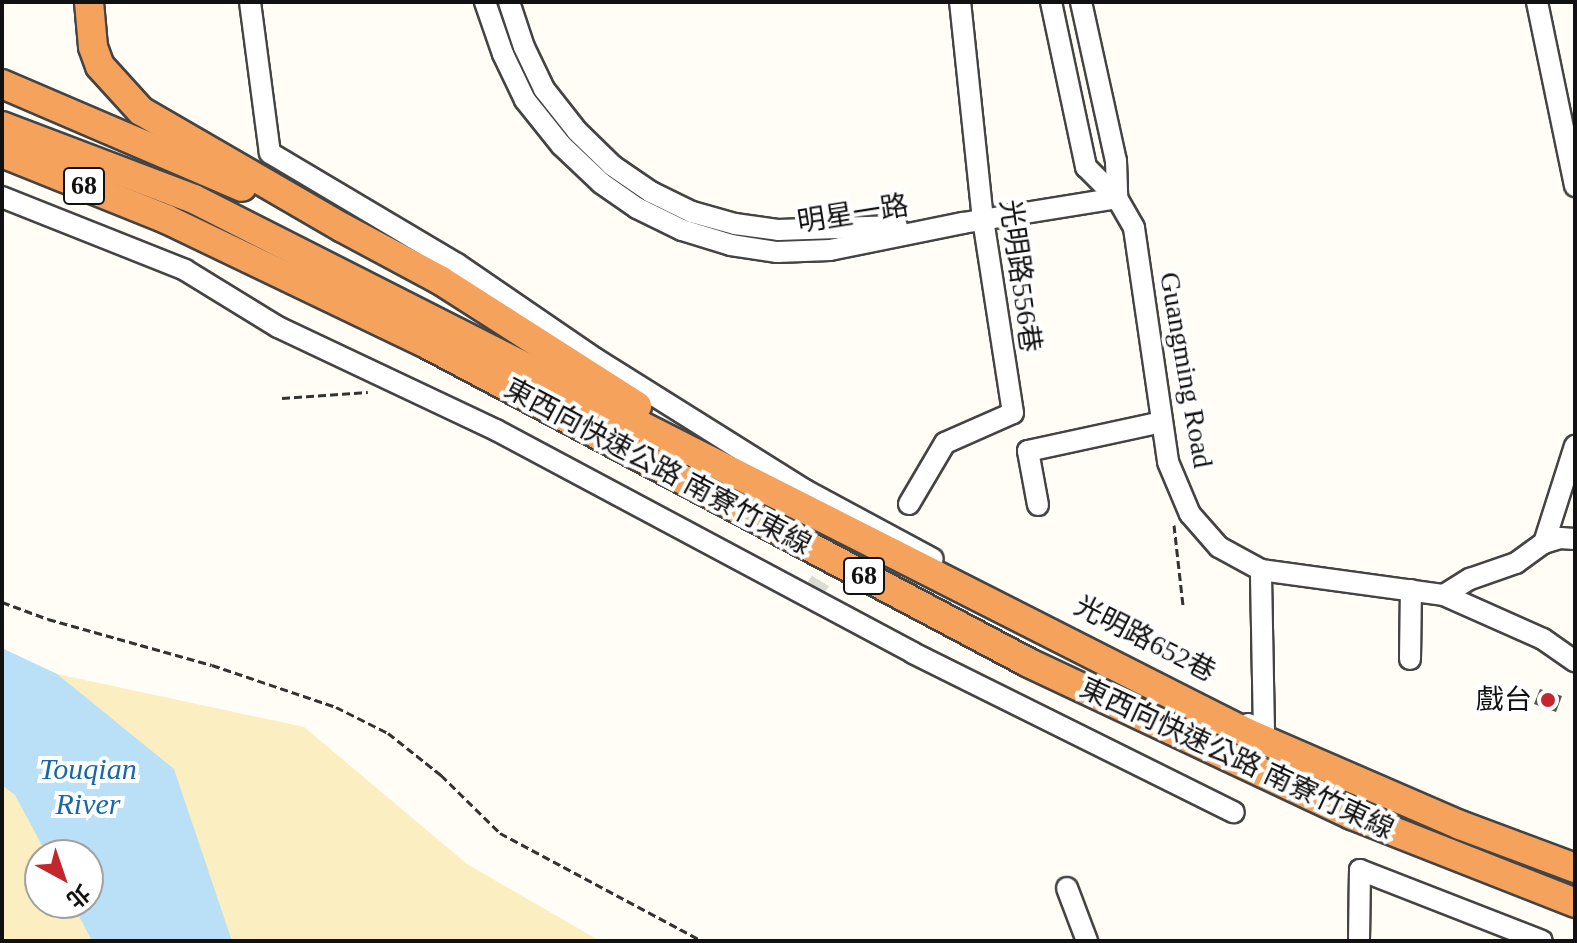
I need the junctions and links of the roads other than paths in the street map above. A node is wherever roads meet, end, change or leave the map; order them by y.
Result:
1 (89, 2) edge
2 (250, 2) edge
3 (485, 2) edge
4 (509, 2) edge
5 (960, 2) edge
6 (1083, 2) edge
7 (1537, 2) edge
8 (1054, 7) edge
9 (2, 84) edge
10 (2, 126) edge
11 (2, 153) edge
12 (2, 169) edge
13 (1575, 186) edge
14 (2, 197) edge
15 (1117, 198) junction
16 (166, 219) junction
17 (973, 222) junction
18 (343, 228) junction
19 (1162, 422) junction
20 (1575, 446) edge
21 (737, 474) junction
22 (909, 504) dead end
23 (1038, 505) dead end
24 (1575, 539) edge
25 (1544, 543) junction
26 (1261, 570) junction
27 (1411, 590) junction
28 (1444, 595) junction
29 (1410, 659) dead end
30 (1575, 661) edge
31 (1234, 812) dead end
32 (1575, 868) edge
33 (1067, 888) dead end
34 (1575, 903) edge
35 (1087, 941) edge
36 (1359, 941) edge
37 (1542, 941) edge

1 - 18 highway
2 - 26 street, 光明路652巷
3 - 17 street, 明星一路
4 - 17 street, 明星一路
5 - 17 street, 光明路556巷
6 - 15 street, Guangming Road
7 - 13 street
8 - 15 street, Guangming Road
9 - 18 highway
10 - 21 highway, 東西向快速公路 南寮竹東線 / 68
11 - 16 highway, 東西向快速公路 南寮竹東線 / 68
12 - 16 highway
14 - 31 street
15 - 17 street, 明星一路
15 - 19 street, Guangming Road
16 - 34 highway, 東西向快速公路 南寮竹東線 / 68
17 - 22 street, 光明路556巷
18 - 21 highway
19 - 23 street
19 - 26 street, Guangming Road
20 - 25 street
21 - 32 highway, 東西向快速公路 南寮竹東線 / 68
24 - 25 street
25 - 28 street
26 - 27 street, Guangming Road
27 - 28 street, Guangming Road
27 - 29 street
28 - 30 street, Guangming Road
33 - 35 street
36 - 37 street

